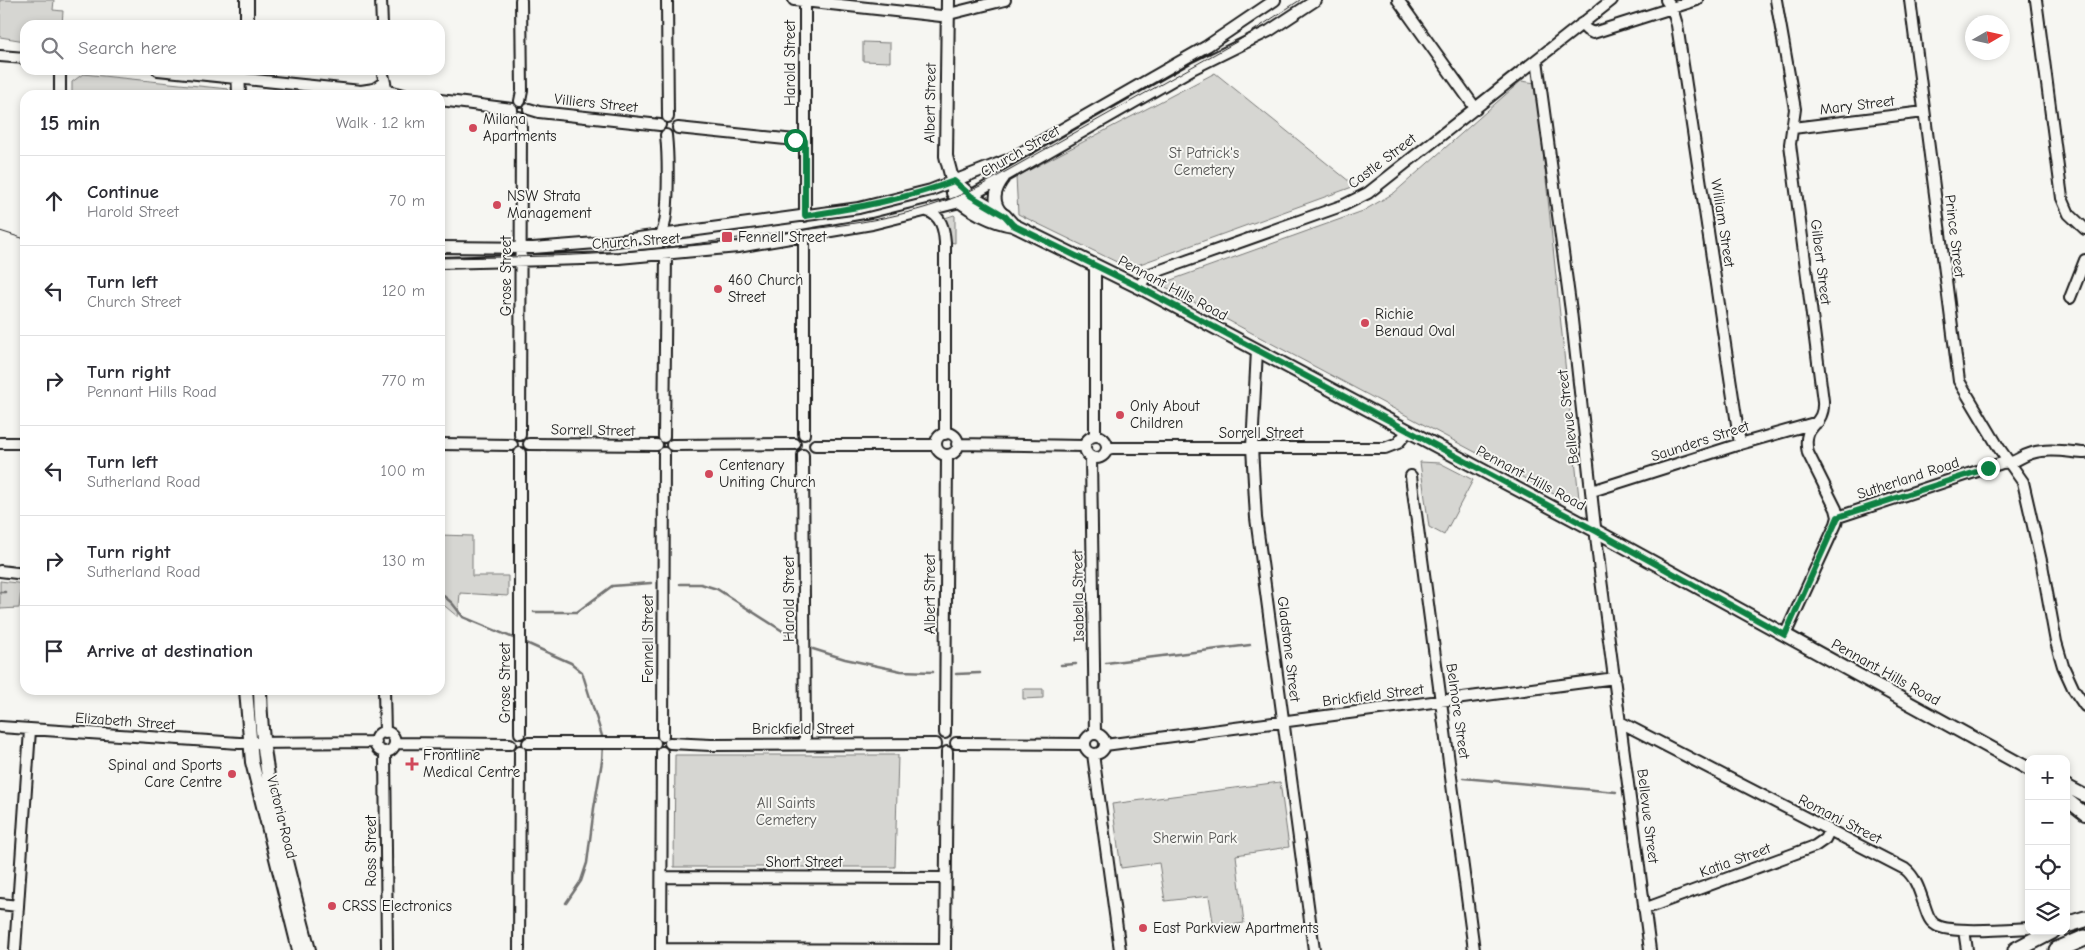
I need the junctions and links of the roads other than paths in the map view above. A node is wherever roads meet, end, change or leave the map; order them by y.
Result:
1 (238, 0) edge
2 (247, 0) edge
3 (381, 0) edge
4 (521, 0) edge
5 (667, 0) edge
6 (794, 0) edge
7 (948, 0) edge
8 (1005, 0) edge
9 (1275, 0) edge
10 (1316, 0) edge
11 (1398, 0) edge
12 (1612, 0) edge
13 (1697, 0) edge
14 (1776, 0) edge
15 (1910, 0) edge
16 (2036, 0) edge
17 (805, 1) edge
18 (1669, 4) edge
19 (948, 15) junction
20 (238, 20) edge
21 (247, 20) edge
22 (382, 20) edge
23 (1581, 24) junction
24 (0, 56) edge
25 (20, 58) edge
26 (1537, 60) junction
27 (60, 75) edge
28 (243, 75) edge
29 (243, 75) edge
30 (251, 75) edge
31 (381, 75) edge
32 (60, 90) edge
33 (240, 90) edge
34 (246, 90) edge
35 (369, 90) edge
36 (377, 90) edge
37 (445, 101) edge
38 (520, 101) junction
39 (512, 108) junction
40 (528, 109) junction
41 (1476, 109) junction
42 (1924, 112) junction
43 (519, 117) junction
44 (664, 121) junction
45 (678, 128) junction
46 (1793, 128) junction
47 (666, 135) junction
48 (805, 141) junction
49 (1006, 176) junction
50 (954, 181) junction
51 (965, 199) junction
52 (927, 211) junction
53 (805, 216) junction
54 (1009, 220) junction
55 (2085, 229) edge
56 (661, 234) junction
57 (804, 236) junction
58 (445, 247) edge
59 (521, 248) junction
60 (666, 254) junction
61 (2085, 260) edge
62 (521, 261) junction
63 (445, 263) edge
64 (1095, 266) junction
65 (1139, 287) junction
66 (2070, 298) dead end
67 (1256, 350) junction
68 (1818, 422) junction
69 (1408, 431) junction
70 (804, 434) junction
71 (944, 434) junction
72 (520, 436) junction
73 (1095, 436) junction
74 (0, 443) edge
75 (20, 443) edge
76 (445, 444) edge
77 (512, 444) junction
78 (529, 444) junction
79 (795, 444) junction
80 (957, 444) junction
81 (1740, 444) junction
82 (662, 445) junction
83 (815, 445) junction
84 (936, 446) junction
85 (1084, 446) junction
86 (1252, 448) junction
87 (1107, 450) junction
88 (520, 453) junction
89 (2085, 453) edge
90 (803, 454) junction
91 (947, 455) junction
92 (1091, 458) junction
93 (2008, 463) junction
94 (1411, 476) dead end
95 (1592, 491) junction
96 (1838, 517) junction
97 (1596, 531) junction
98 (0, 571) edge
99 (20, 573) edge
100 (1785, 635) junction
101 (1615, 678) junction
102 (247, 695) edge
103 (260, 695) edge
104 (384, 695) edge
105 (1442, 701) junction
106 (2085, 706) edge
107 (1283, 721) junction
108 (1620, 722) junction
109 (0, 727) edge
110 (30, 730) junction
111 (385, 733) junction
112 (520, 733) junction
113 (945, 733) junction
114 (1095, 734) junction
115 (662, 741) junction
116 (376, 742) junction
117 (255, 743) junction
118 (395, 743) junction
119 (528, 743) junction
120 (956, 743) junction
121 (510, 744) junction
122 (805, 744) junction
123 (936, 744) junction
124 (1085, 744) junction
125 (1105, 745) junction
126 (520, 751) junction
127 (386, 752) junction
128 (947, 752) junction
129 (1093, 754) junction
130 (2025, 767) edge
131 (2070, 788) edge
132 (2085, 796) edge
133 (2067, 800) edge
134 (2085, 814) edge
135 (1829, 831) junction
136 (662, 877) junction
137 (946, 878) junction
138 (0, 904) edge
139 (18, 906) junction
140 (1644, 909) junction
141 (2085, 919) edge
142 (2070, 924) edge
143 (2025, 928) edge
144 (1964, 930) junction
145 (2044, 935) edge
146 (2085, 938) edge
147 (661, 949) edge
148 (15, 950) edge
149 (300, 950) edge
150 (309, 950) edge
151 (387, 950) edge
152 (519, 950) edge
153 (945, 950) edge
154 (1120, 950) edge
155 (1314, 950) edge
156 (1474, 950) edge
157 (1650, 950) edge
158 (1967, 950) edge
159 (2016, 950) edge
160 (2057, 950) edge

1 - 20 main road
2 - 21 main road
3 - 22 street
4 - 38 street
5 - 44 street
6 - 17 street
7 - 19 main road, Albert Street
8 - 19 street
9 - 50 street, Church Street
10 - 49 street, Church Street
11 - 41 street
12 - 23 street, Castle Street
13 - 18 street
14 - 46 street, Gilbert Street
15 - 42 street, Prince Street
16 - 55 street
17 - 19 street
17 - 48 street, Harold Street
18 - 23 street
18 - 81 street, William Street
19 - 50 main road, Albert Street
23 - 26 street, Castle Street
24 - 25 street
26 - 41 street, Castle Street
26 - 95 street, Bellevue Street
27 - 32 street
28 - 33 main road
29 - 34 main road
30 - 35 street
31 - 36 street
37 - 39 street
38 - 39 street
38 - 40 street
39 - 43 street
40 - 43 street
40 - 44 street, Villiers Street
41 - 65 street, Castle Street
42 - 46 street, Mary Street
42 - 93 street, Prince Street
43 - 59 street, Grose Street
44 - 45 street
44 - 47 street
45 - 47 street
45 - 48 street
46 - 68 street, Gilbert Street
47 - 56 street
48 - 53 street, Harold Street
49 - 51 street, Church Street
49 - 54 street
50 - 51 main road, Pennant Hills Road
50 - 53 street, Church Street
51 - 52 street, Church Street
51 - 54 main road, Pennant Hills Road
52 - 57 street, Church Street
52 - 71 street
53 - 56 street, Church Street
54 - 64 main road, Pennant Hills Road
56 - 59 street, Church Street
57 - 60 street, Church Street
57 - 70 street
58 - 59 street, Church Street
59 - 62 street, Grose Street
60 - 62 street, Church Street
60 - 82 street, Fennell Street
61 - 66 street
62 - 63 street, Church Street
62 - 72 street, Grose Street
64 - 65 main road, Pennant Hills Road
64 - 73 street
65 - 67 main road, Pennant Hills Road
67 - 69 main road, Pennant Hills Road
67 - 86 street, Gladstone Street
68 - 81 street, Saunders Street
68 - 96 street, Gilbert Street
69 - 86 street, Sorrell Street
69 - 97 main road, Pennant Hills Road
70 - 79 street
70 - 83 street
71 - 80 street
71 - 84 street
72 - 77 street
72 - 78 street
73 - 85 street
73 - 87 street
74 - 75 street
76 - 77 street
77 - 88 street
78 - 82 street, Sorrell Street
78 - 88 street
79 - 82 street
79 - 90 street
80 - 85 street
80 - 91 street
81 - 95 street, Saunders Street
82 - 115 street, Fennell Street
83 - 84 street
83 - 90 street
84 - 91 street
85 - 92 street
86 - 87 street, Sorrell Street
86 - 107 street, Gladstone Street
87 - 92 street
88 - 112 street, Grose Street
89 - 93 street, Sutherland Road
90 - 122 street, Harold Street
91 - 113 street, Albert Street
92 - 114 street, Isabella Street
93 - 96 street, Sutherland Road
93 - 106 street
94 - 105 street, Belmore Street
95 - 97 street, Bellevue Street
96 - 100 street
97 - 100 main road, Pennant Hills Road
97 - 101 street, Bellevue Street
98 - 99 street
100 - 130 main road, Pennant Hills Road
101 - 105 street, Brickfield Street
101 - 108 street, Bellevue Street
102 - 117 main road, Victoria Road
103 - 117 main road, Victoria Road
104 - 111 street
105 - 107 street, Brickfield Street
105 - 156 street, Belmore Street
107 - 125 street, Brickfield Street
107 - 155 street, Gladstone Street
108 - 135 street, Romani Street
108 - 140 street, Bellevue Street
109 - 110 street, Elizabeth Street
110 - 117 street, Elizabeth Street
110 - 139 street
111 - 116 street
111 - 118 street
112 - 119 street
112 - 121 street
113 - 120 street
113 - 123 street
114 - 124 street
114 - 125 street
115 - 119 street, Brickfield Street
115 - 122 street, Brickfield Street
115 - 136 street
116 - 117 street
116 - 127 street
117 - 149 main road, Victoria Road
117 - 150 main road, Victoria Road
118 - 121 street
118 - 127 street
119 - 126 street
120 - 124 street
120 - 128 street
121 - 126 street
122 - 123 street, Brickfield Street
123 - 128 street
124 - 129 street
125 - 129 street
126 - 152 street
127 - 151 street, Ross Street
128 - 137 street
129 - 154 street
131 - 132 main road
133 - 134 main road
135 - 140 street, Katia Street
135 - 144 street, Romani Street
136 - 137 street, Short Street
136 - 147 street
137 - 153 street
138 - 139 street
139 - 148 street
140 - 157 street, Bellevue Street
141 - 142 highway
143 - 144 street, Romani Street
144 - 158 street
145 - 159 highway
146 - 160 highway
147 - 153 street

